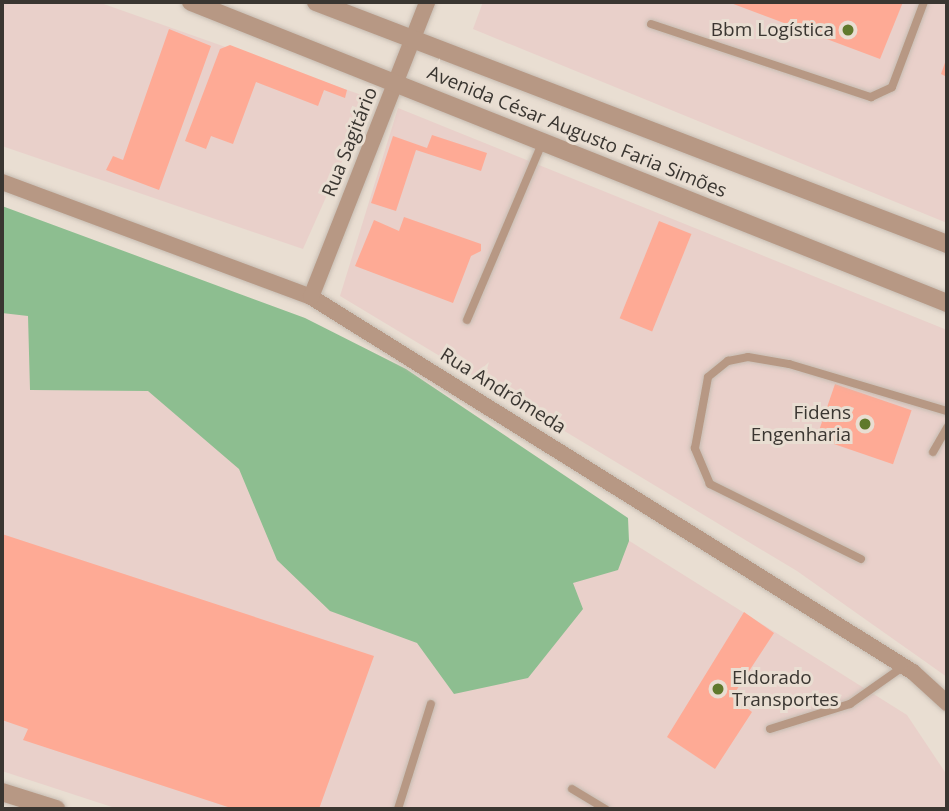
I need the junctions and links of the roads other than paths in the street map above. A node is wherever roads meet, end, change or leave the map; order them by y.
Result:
1 (191, 2) edge
2 (316, 2) edge
3 (426, 2) edge
4 (924, 2) edge
5 (651, 24) dead end
6 (414, 38) junction
7 (397, 82) junction
8 (543, 141) junction
9 (2, 181) edge
10 (947, 244) edge
11 (311, 297) junction
12 (947, 303) edge
13 (467, 320) dead end
14 (947, 411) edge
15 (947, 428) edge
16 (933, 452) dead end
17 (861, 559) dead end
18 (904, 666) junction
19 (947, 703) edge
20 (431, 704) dead end
21 (770, 729) dead end
22 (572, 789) dead end
23 (2, 792) edge
24 (54, 809) edge
25 (398, 809) edge
26 (605, 809) edge

1 - 7 street, Avenida César Augusto Faria Simões
2 - 6 street, Avenida César Augusto Faria Simões
3 - 6 street, Rua Sagitário
4 - 5 lane
6 - 7 street, Rua Sagitário
6 - 10 street, Avenida César Augusto Faria Simões
7 - 8 street, Avenida César Augusto Faria Simões
7 - 11 street, Rua Sagitário
8 - 12 street, Avenida César Augusto Faria Simões
8 - 13 lane
9 - 11 street, Rua Andrômeda
11 - 18 street, Rua Andrômeda
14 - 17 lane
15 - 16 lane
18 - 19 street, Rua Andrômeda
18 - 21 lane
20 - 25 lane
22 - 26 lane
23 - 24 street

